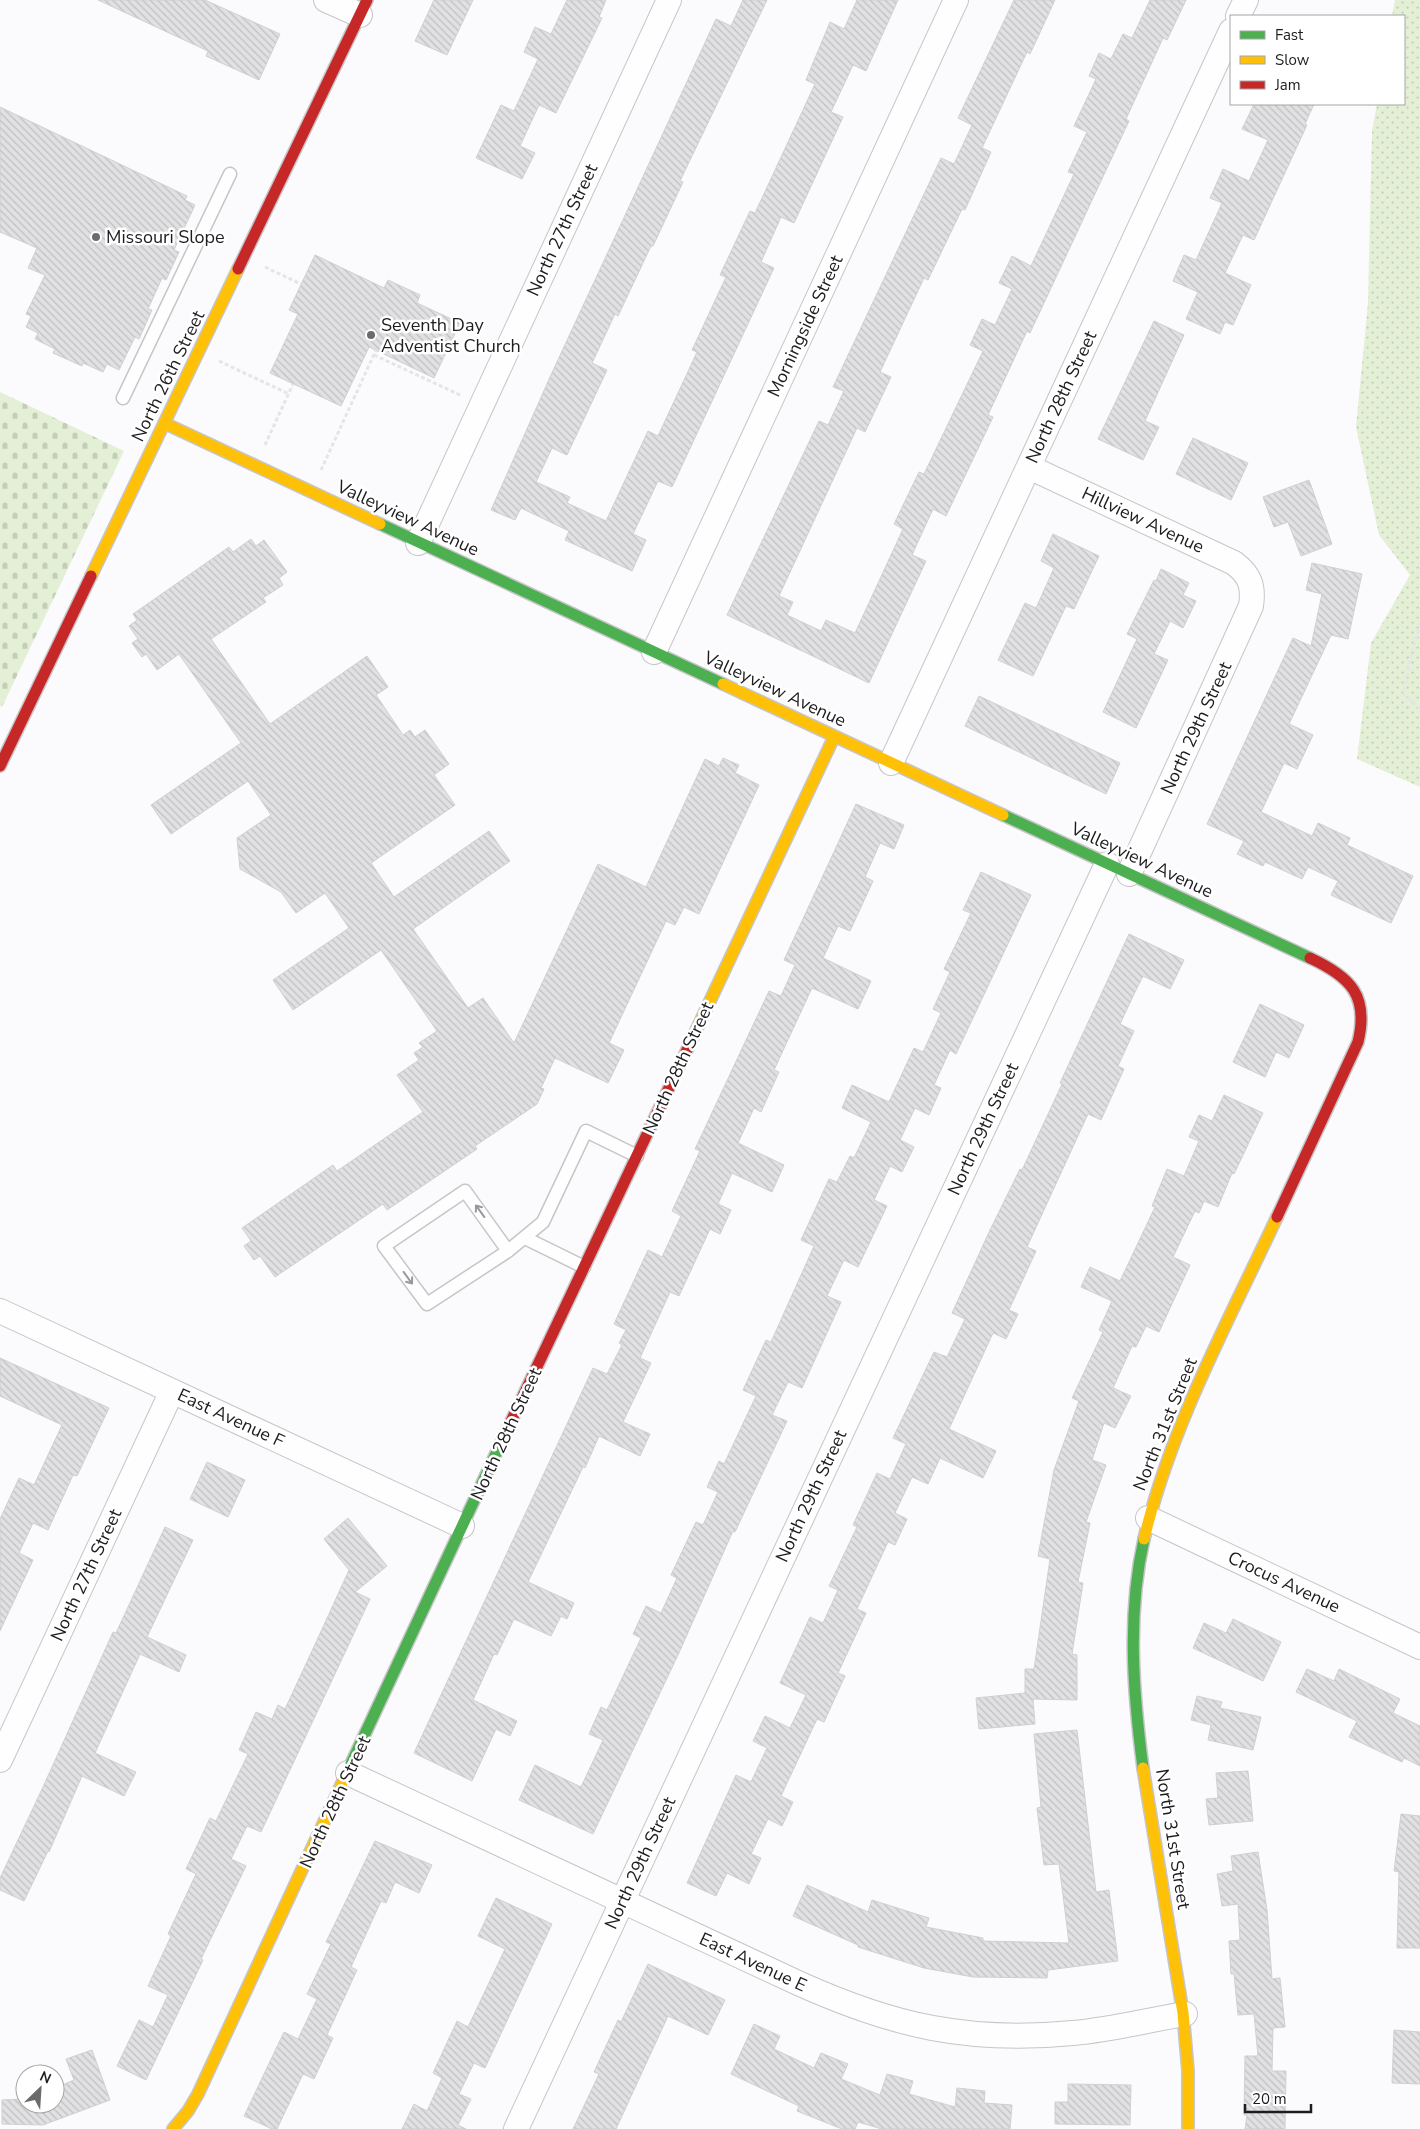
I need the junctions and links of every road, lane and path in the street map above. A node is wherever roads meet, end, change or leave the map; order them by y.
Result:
1 (326, 0) edge
2 (669, 0) edge
3 (956, 0) edge
4 (1246, 0) edge
5 (363, 8) edge
6 (1238, 15) edge
7 (1230, 33) edge
8 (230, 174) dead end
9 (244, 257) junction
10 (301, 284) dead end
11 (376, 350) dead end
12 (198, 351) junction
13 (374, 355) junction
14 (293, 384) dead end
15 (289, 394) junction
16 (123, 398) dead end
17 (481, 406) junction
18 (164, 423) junction
19 (255, 465) junction
20 (1029, 467) junction
21 (311, 492) junction
22 (418, 543) junction
23 (1250, 580) joint
24 (1420, 623) edge
25 (654, 652) junction
26 (1420, 708) edge
27 (834, 737) junction
28 (891, 764) junction
29 (0, 766) edge
30 (1107, 864) junction
31 (1129, 874) junction
32 (1361, 1000) joint
33 (637, 1156) junction
34 (525, 1238) junction
35 (508, 1251) junction
36 (584, 1267) junction
37 (0, 1311) edge
38 (172, 1390) junction
39 (1148, 1518) junction
40 (462, 1526) junction
41 (1420, 1647) edge
42 (0, 1760) edge
43 (348, 1773) junction
44 (622, 1901) junction
45 (1185, 2014) junction
46 (173, 2129) edge
47 (516, 2129) edge
48 (1188, 2129) edge

1 - 5 street
2 - 17 street, North 27th Street
3 - 25 street, Morningside Street
4 - 6 street
5 - 9 street, North 26th Street
7 - 20 street, North 28th Street
8 - 16 lane
9 - 10 path
9 - 12 street, North 26th Street
11 - 13 path
12 - 15 path
12 - 18 street, North 26th Street
13 - 17 path
13 - 21 path
14 - 15 path
15 - 19 path
17 - 22 street, North 27th Street
18 - 19 street, Valleyview Avenue
18 - 29 street, North 26th Street
19 - 21 street, Valleyview Avenue
20 - 23 street, Hillview Avenue
20 - 28 street, North 28th Street
21 - 22 street, Valleyview Avenue
22 - 25 street, Valleyview Avenue
23 - 31 street, North 29th Street
24 - 26 path
25 - 27 street, Valleyview Avenue
27 - 28 street, Valleyview Avenue
27 - 33 street, North 28th Street
28 - 30 street, Valleyview Avenue
30 - 31 street, Valleyview Avenue
30 - 44 street, North 29th Street
31 - 32 street, Valleyview Avenue
32 - 39 street, North 31st Street
33 - 34 lane
33 - 36 street, North 28th Street
34 - 35 lane
34 - 36 lane
35 -> 35 lane
36 - 40 street, North 28th Street
37 - 38 street, East Avenue F
38 - 40 street, East Avenue F
38 - 42 street, North 27th Street
39 - 41 street, Crocus Avenue
39 - 45 street, North 31st Street
40 - 43 street, North 28th Street
43 - 44 street, East Avenue E
43 - 46 street, North 28th Street
44 - 45 street, East Avenue E
44 - 47 street, North 29th Street
45 - 48 street, North 31st Street

